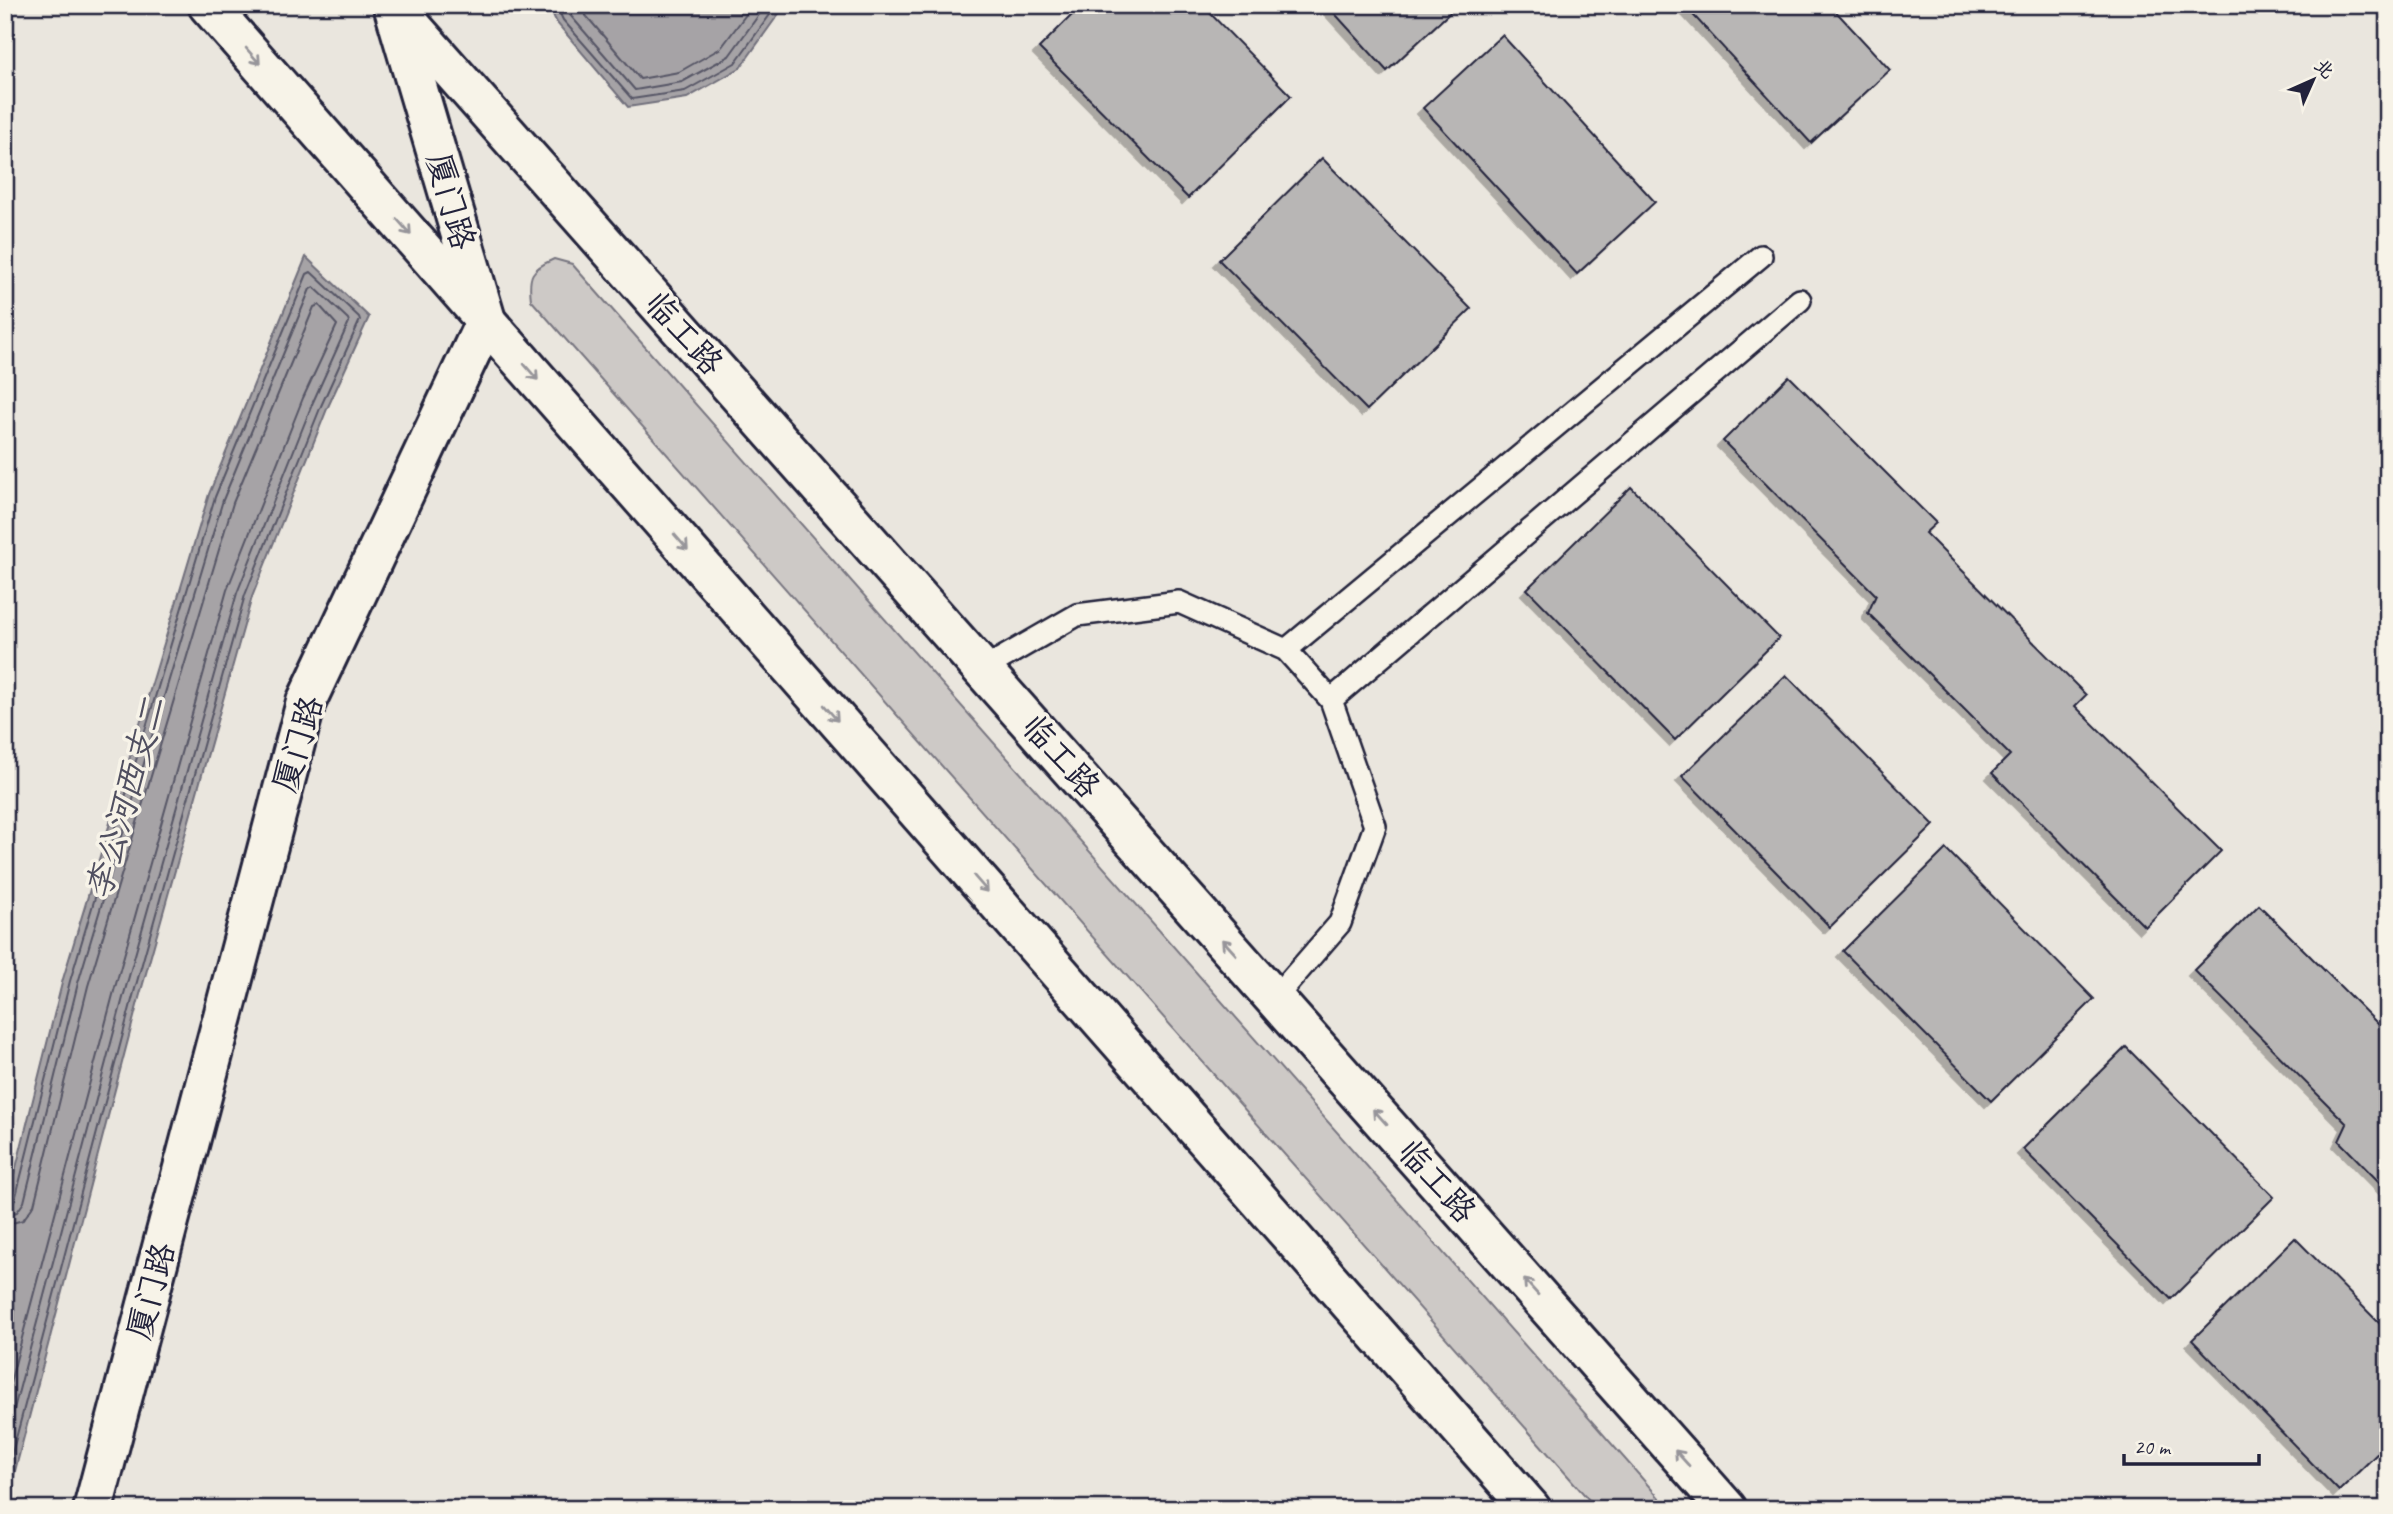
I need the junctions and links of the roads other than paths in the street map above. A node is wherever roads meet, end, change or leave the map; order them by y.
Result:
1 (208, 5) edge
2 (393, 5) edge
3 (1762, 256) dead end
4 (1800, 300) dead end
5 (486, 320) junction
6 (1286, 650) junction
7 (983, 668) junction
8 (1331, 700) junction
9 (1275, 998) junction
10 (93, 1509) edge
11 (1531, 1509) edge
12 (1727, 1509) edge

1 -> 5 main road
2 - 5 main road, 厦门路
2 - 7 main road, 临工路
3 - 6 lane
4 - 8 lane
5 - 10 main road, 厦门路
5 -> 11 main road
6 - 7 lane
6 - 8 lane
9 -> 7 main road, 临工路
8 - 9 lane
12 -> 9 main road, 临工路

